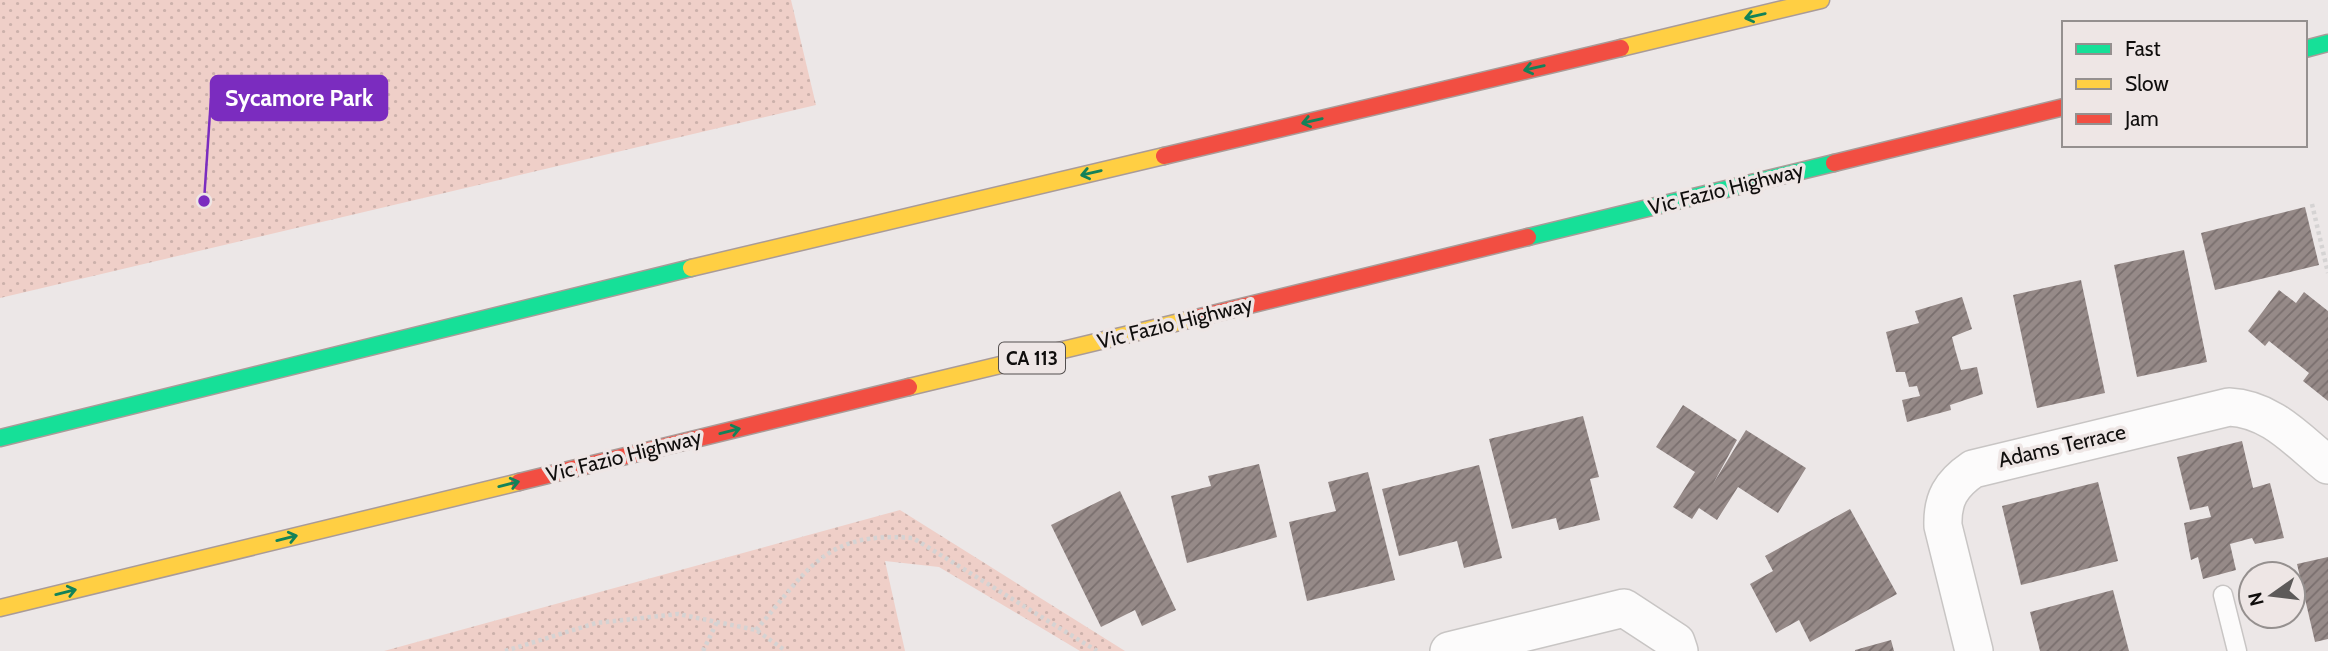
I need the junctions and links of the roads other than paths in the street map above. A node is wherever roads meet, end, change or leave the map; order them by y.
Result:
1 (1821, 0) edge
2 (2328, 43) edge
3 (2307, 48) edge
4 (2062, 107) edge
5 (0, 438) edge
6 (2328, 465) edge
7 (2223, 595) dead end
8 (0, 608) edge
9 (1449, 651) edge
10 (1679, 651) edge
11 (1974, 651) edge
12 (2237, 651) edge

1 -> 5 highway
2 - 3 highway
8 -> 4 highway, Vic Fazio Highway / CA 113
6 - 11 street, Adams Terrace
7 - 12 lane
9 - 10 street

